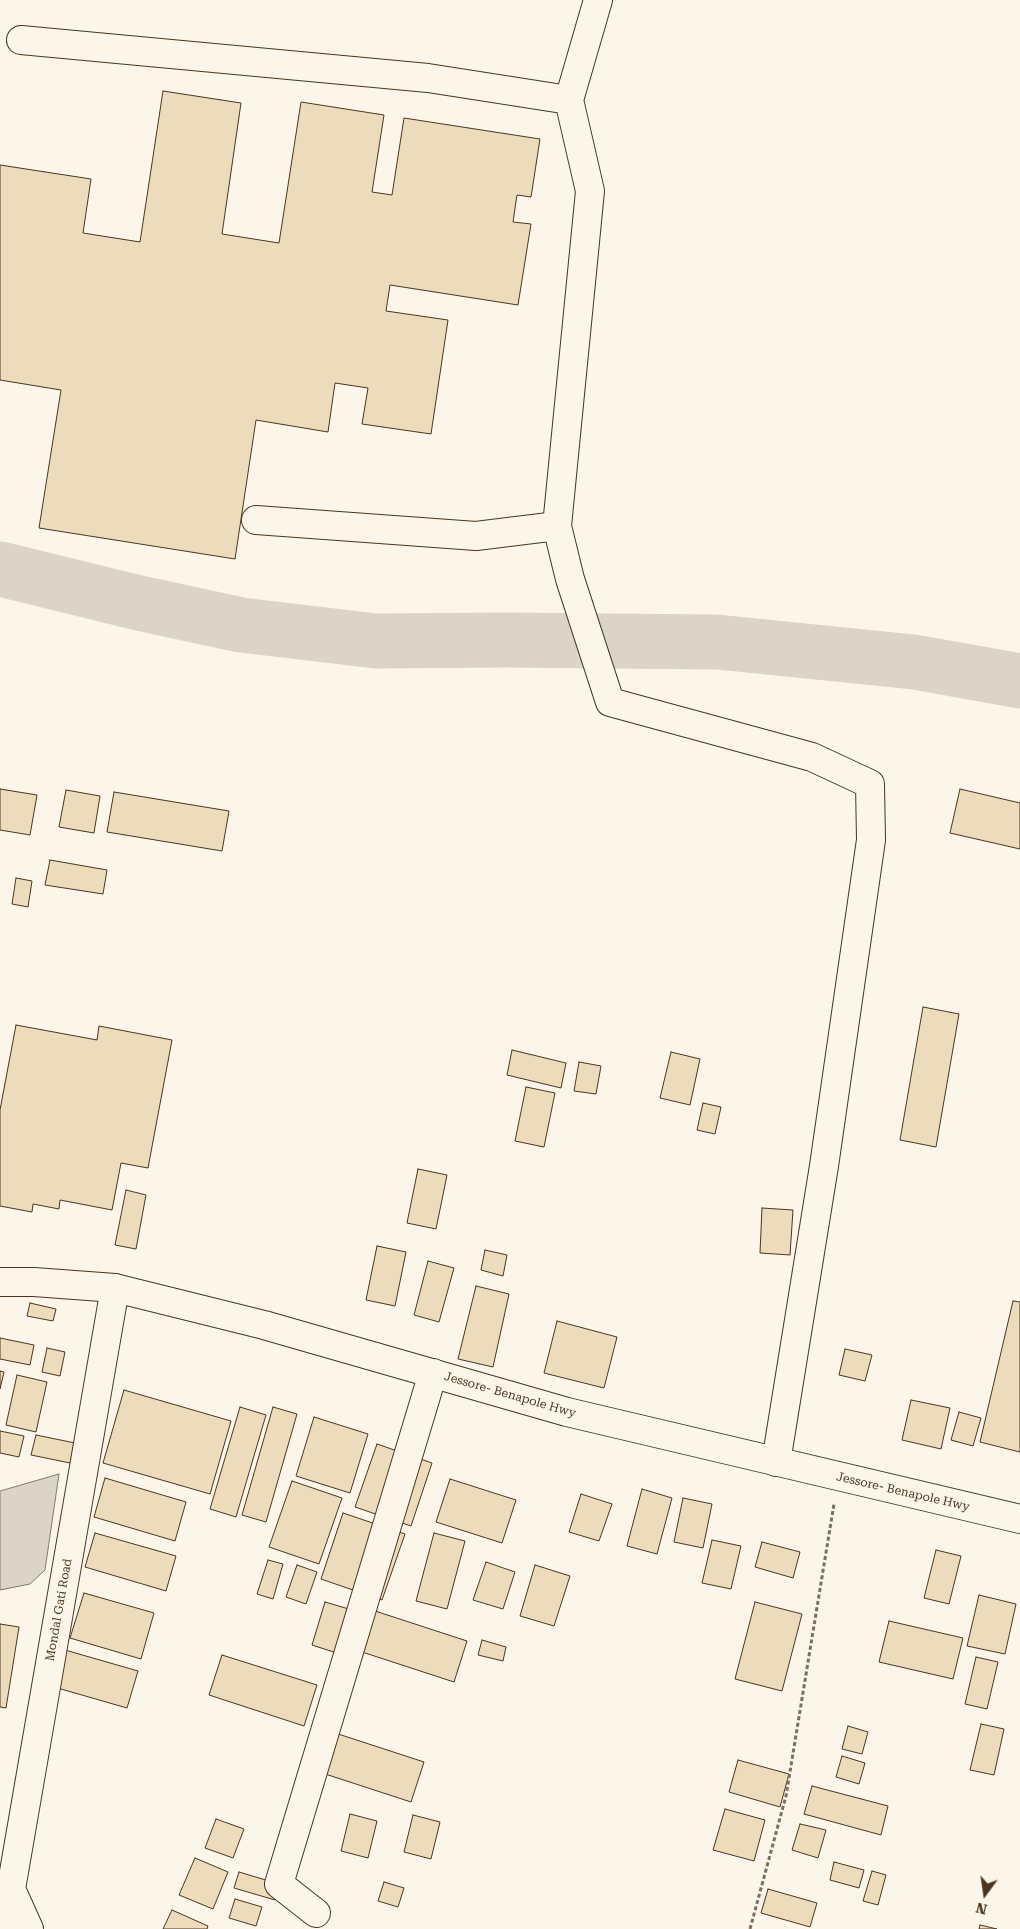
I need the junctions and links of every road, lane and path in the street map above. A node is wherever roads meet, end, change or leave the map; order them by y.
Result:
1 (598, 0) edge
2 (21, 40) dead end
3 (569, 100) junction
4 (256, 520) dead end
5 (557, 526) junction
6 (0, 1282) edge
7 (115, 1288) junction
8 (433, 1374) junction
9 (776, 1462) junction
10 (839, 1476) junction
11 (1020, 1519) edge
12 (11, 1889) junction
13 (316, 1913) dead end
14 (0, 1928) edge
15 (29, 1929) edge
16 (750, 1929) edge

1 - 3 main road
2 - 3 main road
3 - 5 main road
4 - 5 main road
5 - 9 main road
6 - 7 main road, Jessore- Benapole Hwy
7 - 8 main road, Jessore- Benapole Hwy
7 - 12 main road, Mondal Gati Road
8 - 9 main road, Jessore- Benapole Hwy
8 - 13 main road
9 - 10 main road, Jessore- Benapole Hwy
10 - 11 main road, Jessore- Benapole Hwy
10 - 16 path
12 - 14 main road, Mondal Gati Road
12 - 15 main road

